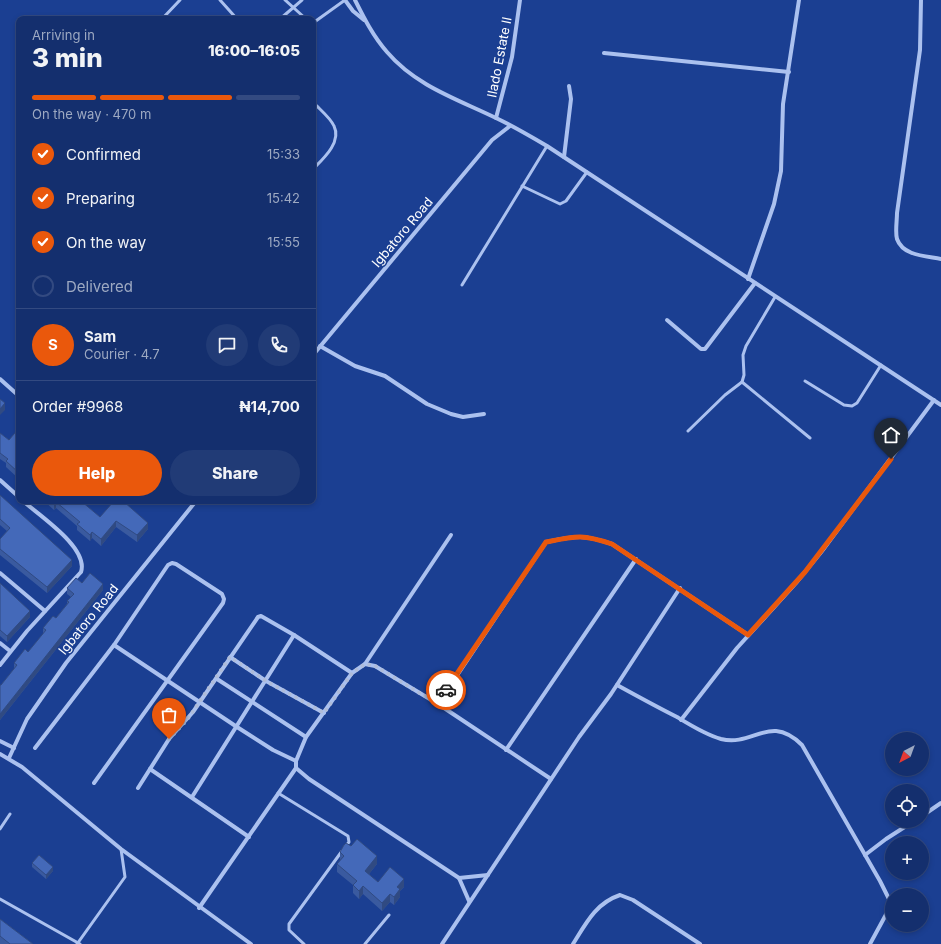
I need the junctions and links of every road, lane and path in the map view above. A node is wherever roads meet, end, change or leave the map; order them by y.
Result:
1 (180, 0) edge
2 (220, 0) edge
3 (285, 0) edge
4 (302, 0) edge
5 (345, 0) edge
6 (355, 0) edge
7 (520, 0) edge
8 (799, 0) edge
9 (921, 0) edge
10 (293, 8) junction
11 (165, 16) edge
12 (234, 16) edge
13 (284, 16) edge
14 (302, 16) edge
15 (316, 21) edge
16 (365, 22) junction
17 (604, 53) dead end
18 (789, 72) junction
19 (569, 86) dead end
20 (316, 105) edge
21 (496, 118) junction
22 (510, 126) junction
23 (547, 146) junction
24 (564, 157) junction
25 (316, 166) edge
26 (588, 172) junction
27 (522, 186) junction
28 (941, 260) edge
29 (748, 279) junction
30 (755, 283) junction
31 (462, 285) dead end
32 (775, 297) junction
33 (667, 320) dead end
34 (320, 346) junction
35 (316, 351) edge
36 (881, 365) junction
37 (0, 379) edge
38 (805, 381) dead end
39 (742, 382) junction
40 (16, 393) edge
41 (934, 400) junction
42 (941, 405) edge
43 (484, 414) dead end
44 (688, 432) dead end
45 (810, 438) dead end
46 (0, 480) edge
47 (16, 494) edge
48 (27, 504) edge
49 (194, 504) edge
50 (451, 535) dead end
51 (636, 559) junction
52 (0, 573) edge
53 (680, 588) junction
54 (45, 611) junction
55 (294, 635) junction
56 (748, 635) junction
57 (0, 643) edge
58 (114, 645) junction
59 (10, 651) junction
60 (230, 657) junction
61 (365, 664) junction
62 (0, 665) edge
63 (352, 673) junction
64 (216, 679) junction
65 (266, 681) junction
66 (168, 682) junction
67 (617, 685) junction
68 (198, 702) junction
69 (253, 702) junction
70 (438, 704) junction
71 (324, 713) junction
72 (681, 720) junction
73 (237, 727) junction
74 (306, 737) junction
75 (0, 741) edge
76 (14, 748) junction
77 (34, 748) dead end
78 (506, 750) junction
79 (0, 754) edge
80 (9, 758) junction
81 (296, 761) junction
82 (296, 768) junction
83 (150, 769) junction
84 (551, 780) junction
85 (94, 783) dead end
86 (138, 788) dead end
87 (278, 793) junction
88 (192, 798) junction
89 (941, 802) edge
90 (929, 811) edge
91 (10, 814) dead end
92 (903, 828) edge
93 (0, 829) edge
94 (249, 837) junction
95 (121, 849) junction
96 (865, 855) junction
97 (488, 875) junction
98 (459, 878) junction
99 (0, 899) edge
100 (469, 902) junction
101 (199, 908) junction
102 (389, 915) dead end
103 (78, 944) edge
104 (251, 944) edge
105 (304, 944) edge
106 (365, 944) edge
107 (442, 944) edge
108 (575, 944) edge
109 (700, 944) edge
110 (870, 944) edge

1 - 11 lane
2 - 12 lane
3 - 10 lane
4 - 10 lane
5 - 15 lane
5 - 16 street
6 - 16 street
7 - 21 street, Ilado Estate II
8 - 18 street
9 - 28 street
10 - 13 lane
10 - 14 lane
16 - 21 street
17 - 18 street
18 - 29 street
19 - 24 street
20 - 25 lane
21 - 22 street
22 - 23 street
22 - 34 street, Igbatoro Road
23 - 24 street
23 - 27 lane
24 - 26 street
26 - 27 lane
26 - 29 street
27 - 31 lane
29 - 30 street
30 - 32 street
30 - 33 street
32 - 36 street
32 - 39 lane
34 - 35 street, Igbatoro Road
34 - 43 street
36 - 38 lane
36 - 41 street
37 - 40 street
39 - 44 lane
39 - 45 lane
41 - 42 street
41 - 56 street
46 - 47 street
48 - 54 street
49 - 76 street, Igbatoro Road
50 - 61 street
51 - 53 street
51 - 70 street
51 - 78 street
52 - 54 street
53 - 56 street
53 - 67 street
54 - 59 street
55 - 60 street
55 - 63 street
55 - 65 street
56 - 72 street
57 - 59 street
58 - 66 street
58 - 66 street
58 - 77 street
59 - 62 street
60 - 64 street
60 - 65 street
61 - 63 street
61 - 70 street
63 - 71 street
64 - 68 street
64 - 69 street
65 - 69 street
65 - 71 street
66 - 68 street
66 - 85 street
67 - 72 street
67 - 84 street
68 - 73 street
68 - 83 street
69 - 73 street
69 - 74 street
70 - 78 street
71 - 74 street
72 - 96 street
73 - 81 street
73 - 88 street
74 - 81 street
75 - 76 street
76 - 80 street, Igbatoro Road
78 - 84 street
79 - 80 street
80 - 95 street
81 - 82 street
82 - 87 street
82 - 98 street
83 - 86 street
83 - 88 street
84 - 97 street
87 - 94 street
87 - 105 lane
88 - 94 street
89 - 90 street
91 - 93 lane
92 - 96 street
94 - 101 street
95 - 101 street
95 - 103 lane
96 - 110 street
97 - 98 street
97 - 100 street
98 - 100 street
99 - 103 lane
100 - 107 street
101 - 104 street
102 - 106 lane
108 - 109 street

